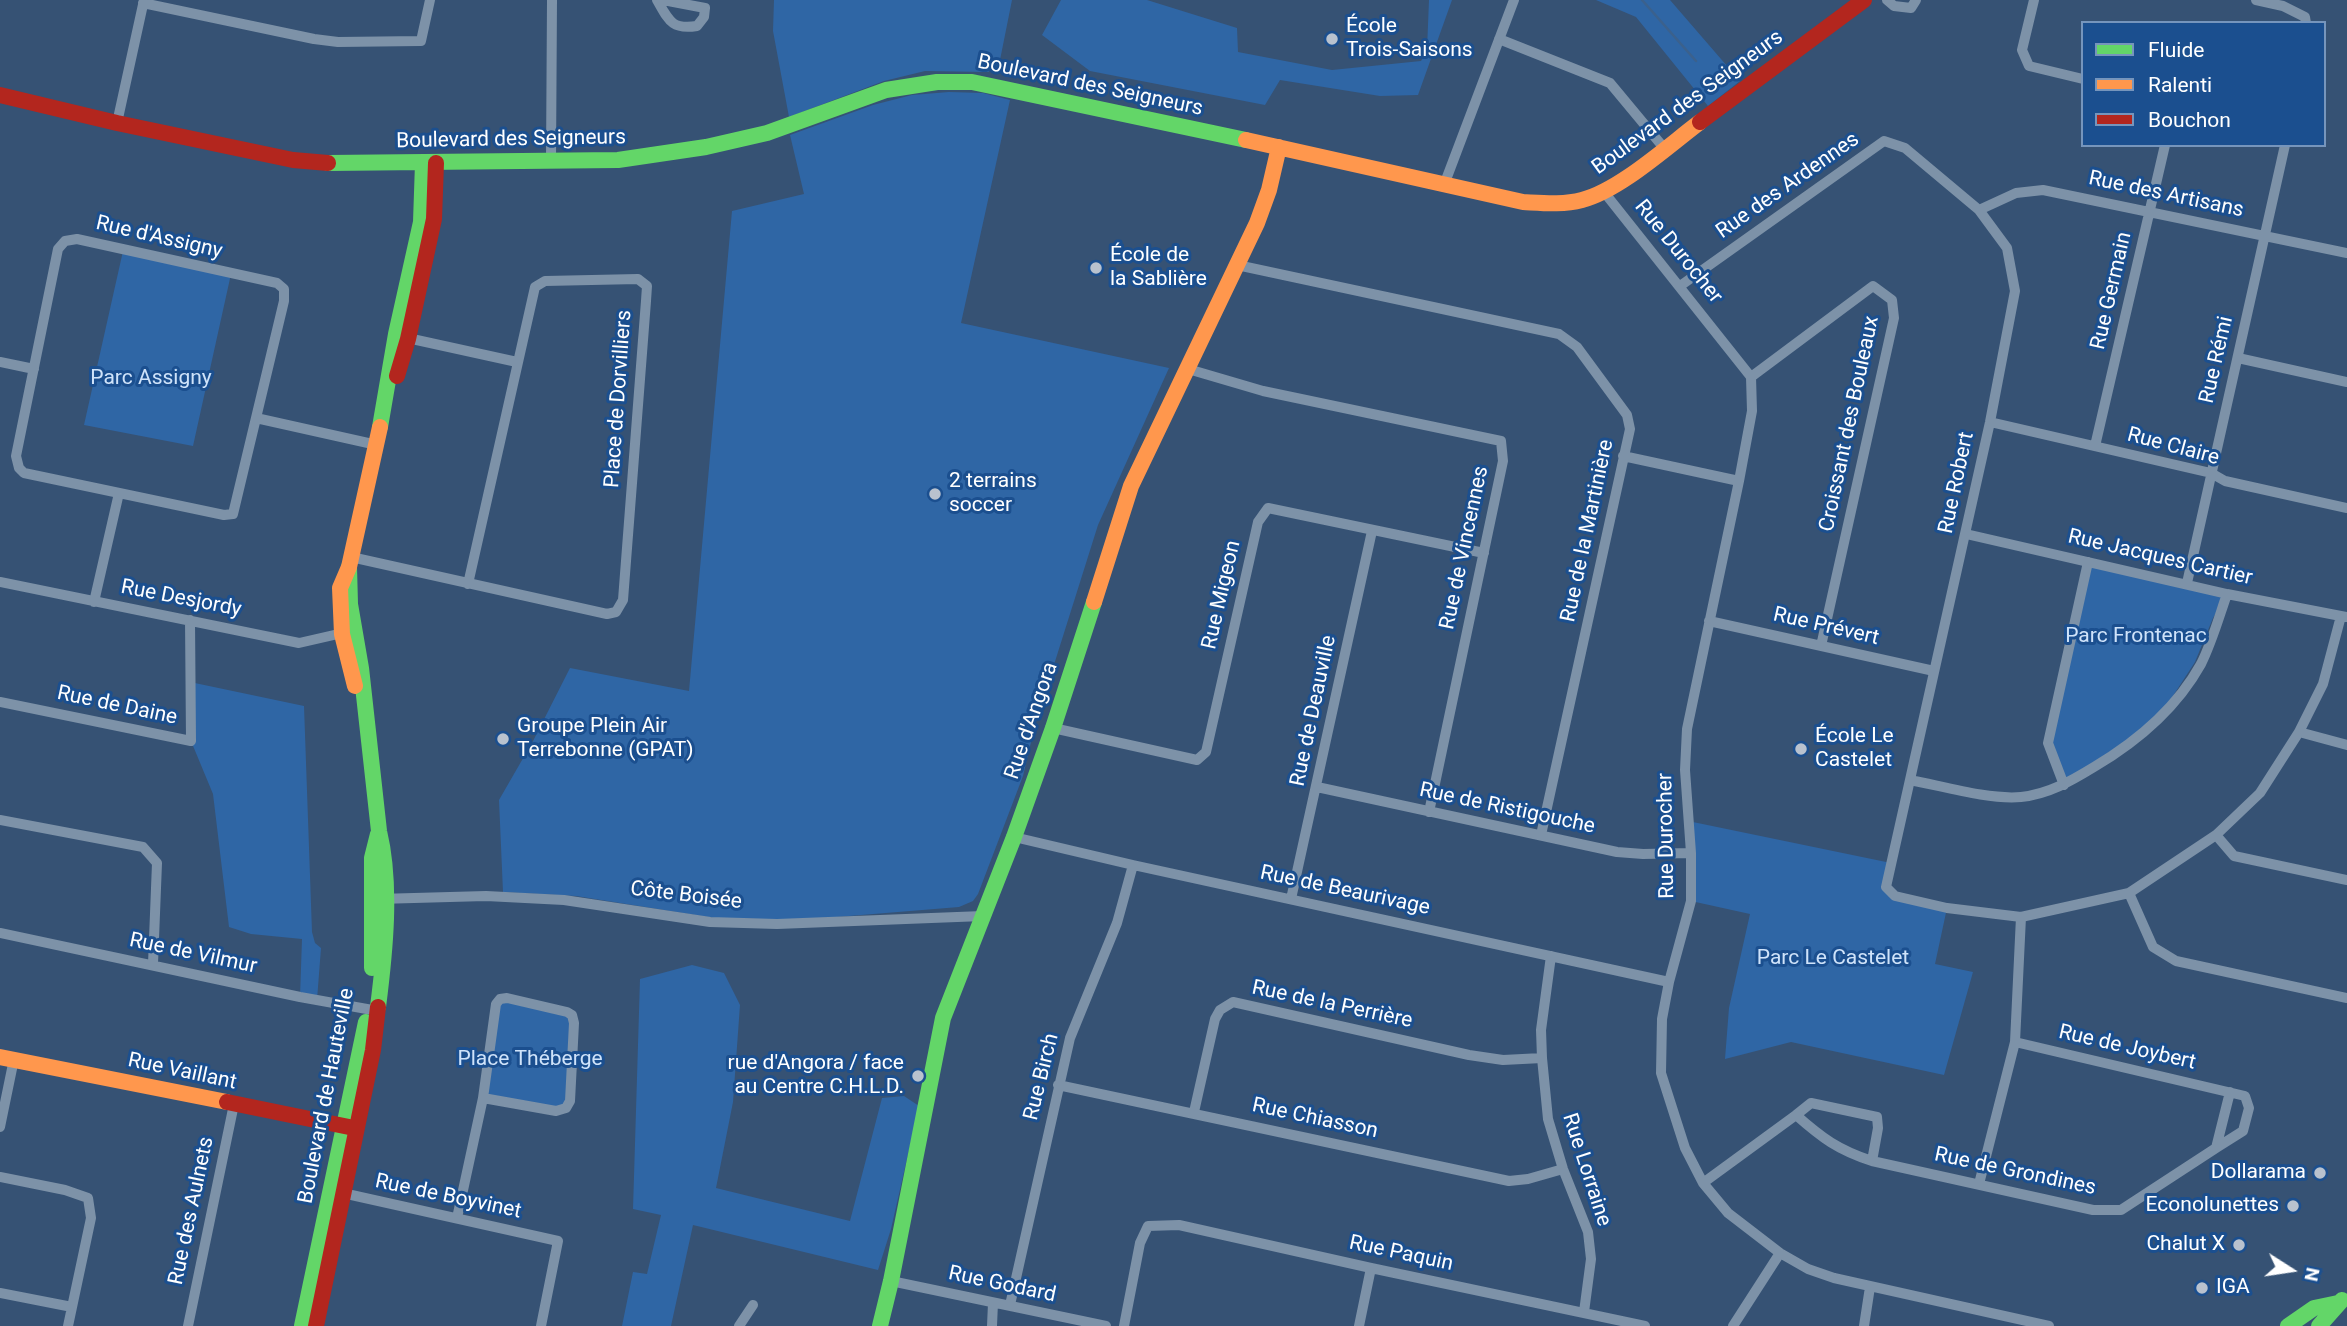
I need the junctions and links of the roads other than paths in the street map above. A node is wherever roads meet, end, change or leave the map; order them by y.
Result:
1 (430, 0) edge
2 (552, 0) edge
3 (657, 0) edge
4 (663, 0) edge
5 (1514, 0) edge
6 (1864, 0) edge
7 (1887, 0) edge
8 (1916, 0) edge
9 (2035, 0) edge
10 (2256, 0) edge
11 (144, 2) edge
12 (2306, 21) edge
13 (1499, 39) junction
14 (2081, 79) edge
15 (0, 95) edge
16 (117, 123) junction
17 (1884, 141) joint
18 (1279, 147) junction
19 (2165, 147) edge
20 (2284, 147) edge
21 (1664, 148) junction
22 (551, 160) junction
23 (429, 163) junction
24 (1444, 185) junction
25 (1604, 192) junction
26 (1979, 209) junction
27 (2151, 211) junction
28 (2265, 236) junction
29 (2347, 253) edge
30 (1237, 265) junction
31 (1680, 286) junction
32 (403, 337) junction
33 (2238, 358) junction
34 (0, 362) edge
35 (517, 362) junction
36 (34, 369) junction
37 (1188, 369) junction
38 (1751, 377) junction
39 (2347, 382) edge
40 (256, 418) junction
41 (1990, 422) junction
42 (377, 445) junction
43 (2095, 446) junction
44 (1623, 456) junction
45 (2211, 473) junction
46 (1739, 481) junction
47 (118, 493) junction
48 (2347, 508) edge
49 (1372, 531) junction
50 (1966, 534) junction
51 (1484, 553) junction
52 (350, 562) junction
53 (2088, 562) junction
54 (0, 582) edge
55 (2187, 583) junction
56 (468, 584) junction
57 (2227, 593) junction
58 (94, 602) junction
59 (2344, 617) edge
60 (190, 620) junction
61 (1709, 621) junction
62 (348, 632) junction
63 (1821, 646) junction
64 (1934, 671) junction
65 (0, 702) edge
66 (1053, 728) junction
67 (2299, 732) junction
68 (2347, 745) edge
69 (1910, 780) junction
70 (2064, 785) junction
71 (1318, 787) junction
72 (1429, 812) junction
73 (0, 820) edge
74 (1541, 835) junction
75 (2216, 835) junction
76 (1014, 837) junction
77 (1691, 853) junction
78 (1133, 865) junction
79 (2347, 880) edge
80 (2129, 893) junction
81 (1291, 899) junction
82 (379, 900) junction
83 (983, 916) junction
84 (2021, 917) junction
85 (0, 933) edge
86 (1552, 956) junction
87 (153, 964) junction
88 (1669, 982) junction
89 (2347, 998) edge
90 (373, 1010) junction
91 (2015, 1042) junction
92 (7, 1058) edge
93 (1542, 1058) junction
94 (1058, 1085) junction
95 (2230, 1092) junction
96 (483, 1098) junction
97 (234, 1104) junction
98 (1194, 1112) junction
99 (1796, 1115) junction
100 (0, 1127) edge
101 (350, 1127) junction
102 (2216, 1148) junction
103 (1872, 1161) junction
104 (1563, 1168) junction
105 (0, 1177) edge
106 (1703, 1183) junction
107 (1979, 1184) junction
108 (336, 1192) junction
109 (457, 1218) junction
110 (1780, 1254) junction
111 (1371, 1268) junction
112 (891, 1281) junction
113 (1870, 1287) junction
114 (0, 1293) edge
115 (2343, 1300) edge
116 (993, 1303) junction
117 (753, 1305) dead end
118 (1010, 1305) junction
119 (72, 1307) junction
120 (1584, 1312) junction
121 (313, 1324) edge
122 (68, 1326) edge
123 (188, 1326) edge
124 (541, 1326) edge
125 (739, 1326) edge
126 (880, 1326) edge
127 (992, 1326) edge
128 (1106, 1326) edge
129 (1124, 1326) edge
130 (1359, 1326) edge
131 (1645, 1326) edge
132 (1733, 1326) edge
133 (1864, 1326) edge
134 (2049, 1326) edge
135 (2288, 1326) edge
136 (2319, 1326) edge

1 - 11 street
2 - 22 street
3 - 4 street
5 - 13 street
6 - 21 street, Boulevard des Seigneurs
7 - 8 street
9 - 14 street
10 - 12 street
11 - 16 street
13 - 21 street
13 - 24 street
15 - 16 street, Boulevard des Seigneurs
16 - 23 street, Boulevard des Seigneurs
17 - 26 street, Rue Robert
17 - 31 street, Rue des Ardennes
18 - 22 street, Boulevard des Seigneurs
18 - 24 street, Boulevard des Seigneurs
18 - 30 street, Rue d'Angora
19 - 27 street, Rue Germain
20 - 28 street, Rue Rémi
21 - 25 street, Boulevard des Seigneurs
22 - 23 street, Boulevard des Seigneurs
23 - 32 street, Boulevard de Hauteville
24 - 25 street, Boulevard des Seigneurs
25 - 31 street, Rue Durocher
26 - 27 street, Rue des Artisans
26 - 41 street, Rue Robert
27 - 28 street, Rue des Artisans
27 - 43 street, Rue Germain
28 - 29 street, Rue des Artisans
28 - 33 street, Rue Rémi
30 - 37 street, Rue d'Angora
30 - 44 street, Rue de la Martinière
31 - 38 street, Rue Durocher
32 - 35 street
32 - 42 street, Boulevard de Hauteville
33 - 39 street
33 - 45 street, Rue Rémi
34 - 36 street
35 - 56 street, Place de Dorvilliers
35 - 56 street, Place de Dorvilliers
36 - 40 street, Rue d'Assigny
36 - 47 street, Rue d'Assigny
37 - 51 street, Rue de Vincennes
37 - 66 street, Rue d'Angora
38 - 46 street, Rue Durocher
38 - 63 street, Croissant des Bouleaux
40 - 42 street
40 - 47 street, Rue d'Assigny
41 - 43 street, Rue Claire
41 - 50 street, Rue Robert
42 - 52 street, Boulevard de Hauteville
43 - 45 street, Rue Claire
44 - 46 street
44 - 74 street, Rue de la Martinière
45 - 48 street, Rue Claire
45 - 55 street, Rue Rémi
46 - 61 street, Rue Durocher
47 - 58 street
49 - 51 street, Rue Migeon
49 - 66 street, Rue Migeon
49 - 71 street, Rue de Deauville
50 - 53 street, Rue Jacques Cartier
50 - 64 street, Rue Robert
51 - 72 street, Rue de Vincennes
52 - 56 street, Place de Dorvilliers
52 - 62 street, Boulevard de Hauteville
53 - 55 street, Rue Jacques Cartier
53 - 70 street
54 - 58 street, Rue Desjordy
55 - 57 street, Rue Jacques Cartier
57 - 59 street, Rue Jacques Cartier
57 - 70 street
58 - 60 street, Rue Desjordy
59 - 67 street
60 - 62 street, Rue Desjordy
60 - 65 street, Rue de Daine
61 - 63 street, Rue Prévert
61 - 77 street, Rue Durocher
62 - 82 street, Boulevard de Hauteville
63 - 64 street, Rue Prévert
64 - 69 street, Rue Robert
66 - 76 street, Rue d'Angora
67 - 68 street
67 - 75 street
69 - 70 street
69 - 84 street, Rue Robert
71 - 72 street, Rue de Ristigouche
71 - 81 street, Rue de Deauville
72 - 74 street, Rue de Ristigouche
73 - 87 street
74 - 77 street, Rue de Ristigouche
75 - 79 street
75 - 80 street
76 - 78 street, Rue de Beaurivage
76 - 83 street, Rue d'Angora
77 - 88 street, Rue Durocher
78 - 81 street, Rue de Beaurivage
78 - 94 street, Rue Birch
80 - 84 street
80 - 89 street
81 - 86 street, Rue de Beaurivage
82 - 83 street, Côte Boisée
82 - 90 street, Boulevard de Hauteville
83 - 112 street, Rue d'Angora
84 - 91 street
85 - 87 street, Rue de Vilmur
86 - 88 street, Rue de Beaurivage
86 - 93 street, Rue Lorraine
87 - 90 street, Rue de Vilmur
88 - 106 street, Rue Durocher
90 - 101 street, Boulevard de Hauteville
91 - 95 street, Rue de Joybert
91 - 107 street
92 - 97 street, Rue Vaillant
92 - 100 street
93 - 98 street, Rue de la Perrière
93 - 104 street, Rue Lorraine
94 - 98 street, Rue Chiasson
94 - 118 street, Rue Birch
95 - 102 street
95 - 102 street, Rue de Grondines
96 - 96 street
96 - 109 street
97 - 101 street, Rue Vaillant
97 - 123 street, Rue des Aulnets
98 - 104 street, Rue Chiasson
99 - 103 street, Rue de Grondines
99 - 103 street
99 - 106 street
101 - 108 street, Boulevard de Hauteville
102 - 107 street, Rue de Grondines
103 - 107 street, Rue de Grondines
104 - 120 street, Rue Lorraine
105 - 119 street
106 - 110 street, Rue Durocher
108 - 109 street, Rue de Boyvinet
108 - 121 street, Boulevard de Hauteville
109 - 124 street, Rue de Boyvinet
110 - 113 street, Rue Durocher
110 - 132 street
111 - 120 street, Rue Paquin
111 - 129 street, Rue Paquin
111 - 130 street
112 - 116 street, Rue Godard
112 - 126 street, Rue d'Angora
113 - 133 street
113 - 134 street, Rue Durocher
114 - 119 street
115 - 135 street
115 - 136 street
116 - 118 street, Rue Godard
116 - 127 street
117 - 125 street
118 - 128 street, Rue Godard
119 - 122 street
120 - 131 street, Rue Paquin

